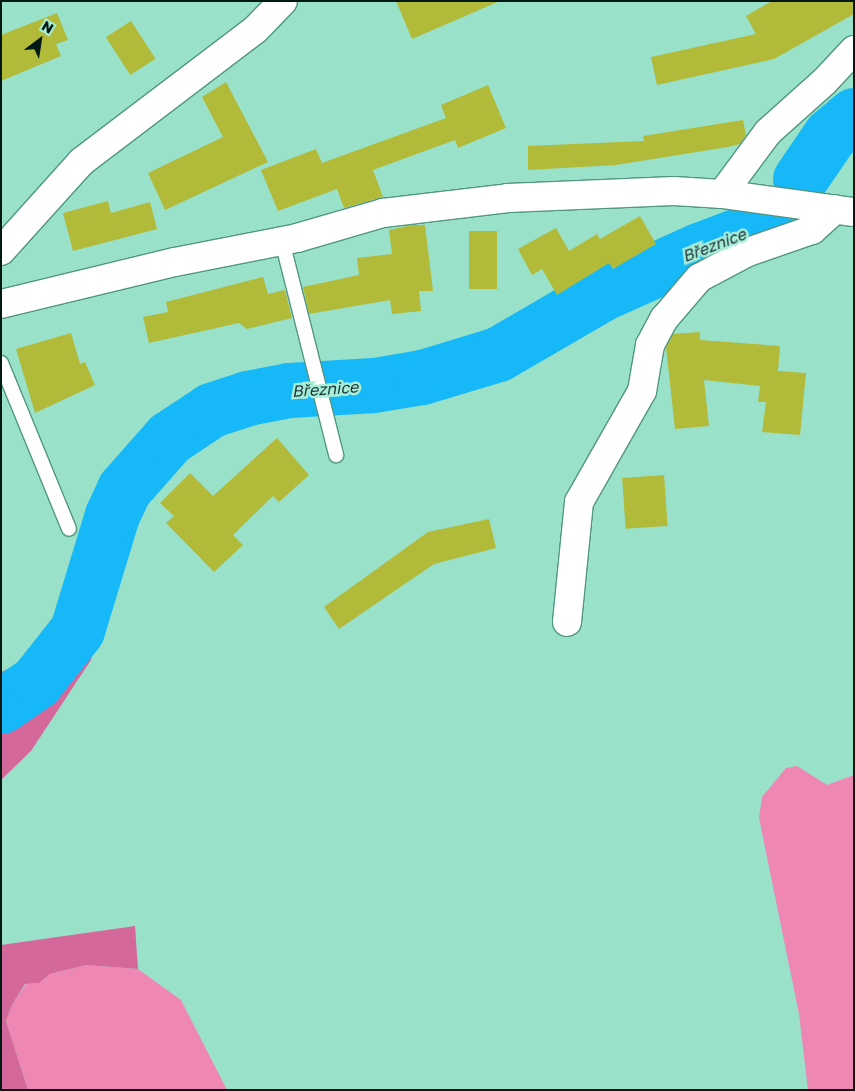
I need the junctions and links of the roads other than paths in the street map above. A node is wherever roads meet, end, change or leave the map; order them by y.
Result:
1 (283, 1) edge
2 (854, 50) edge
3 (722, 194) junction
4 (845, 210) edge
5 (282, 241) junction
6 (1, 252) edge
7 (1, 304) edge
8 (1, 363) edge
9 (336, 454) dead end
10 (69, 529) dead end
11 (567, 622) dead end

1 - 6 street
2 - 3 street
3 - 4 street
3 - 5 street
4 - 11 street
5 - 7 street
5 - 9 lane
8 - 10 lane

